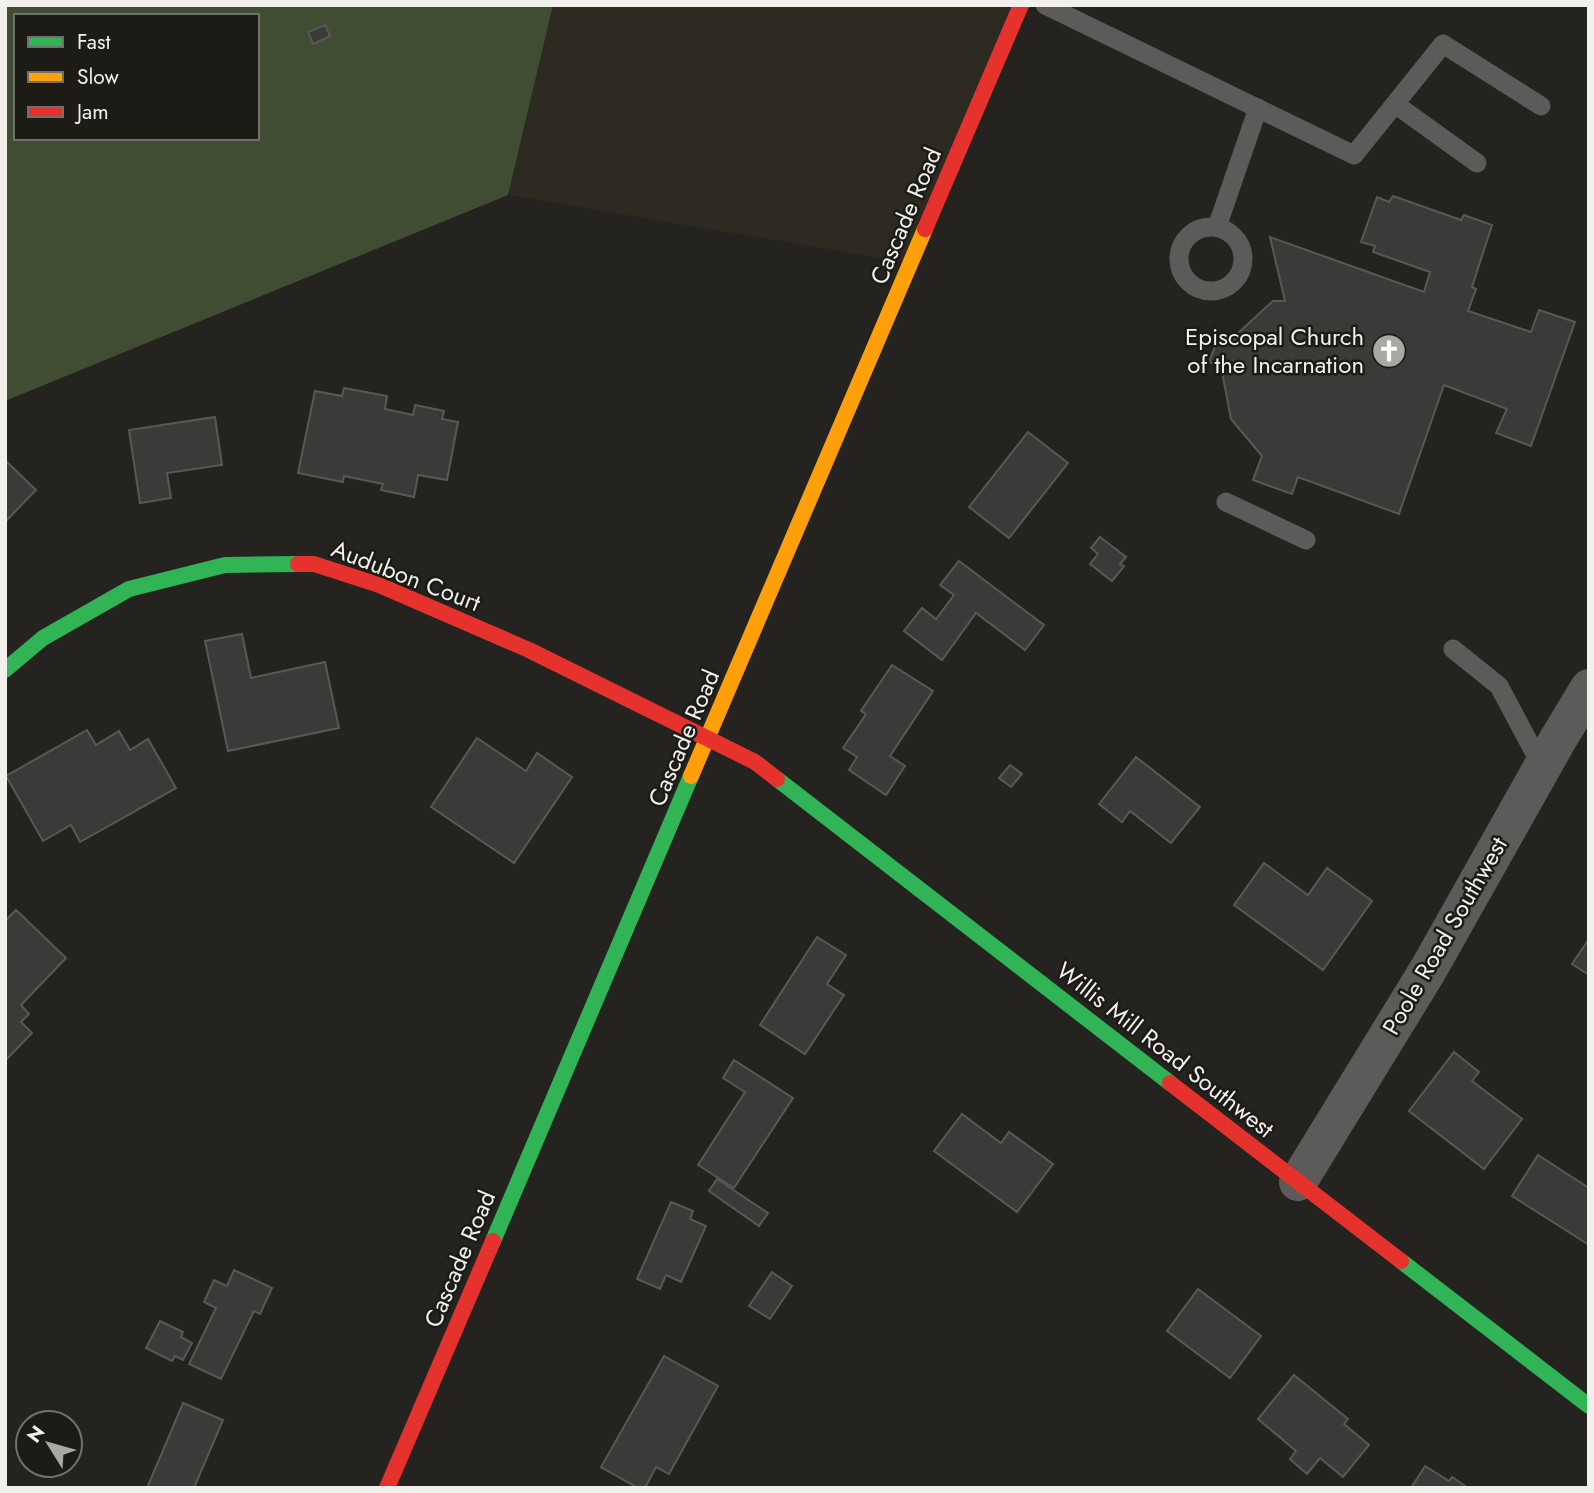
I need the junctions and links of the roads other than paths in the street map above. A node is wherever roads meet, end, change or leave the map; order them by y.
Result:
1 (1021, 5) edge
2 (1045, 5) edge
3 (1395, 104) junction
4 (1541, 106) dead end
5 (1258, 108) junction
6 (1477, 163) dead end
7 (1217, 227) dead end
8 (1226, 502) dead end
9 (1306, 540) dead end
10 (1453, 649) dead end
11 (5, 670) edge
12 (1589, 688) edge
13 (708, 739) junction
14 (1542, 767) junction
15 (1298, 1181) junction
16 (1589, 1406) edge
17 (387, 1488) edge

1 - 13 street, Cascade Road
2 - 5 lane
3 - 4 lane
3 - 5 lane
3 - 6 lane
5 - 7 lane
8 - 9 lane
10 - 14 lane
11 - 13 street, Audubon Court
12 - 14 street, Poole Road Southwest
13 - 15 street, Willis Mill Road Southwest
13 - 17 street, Cascade Road
14 - 15 street, Poole Road Southwest
15 - 16 street, Willis Mill Road Southwest

